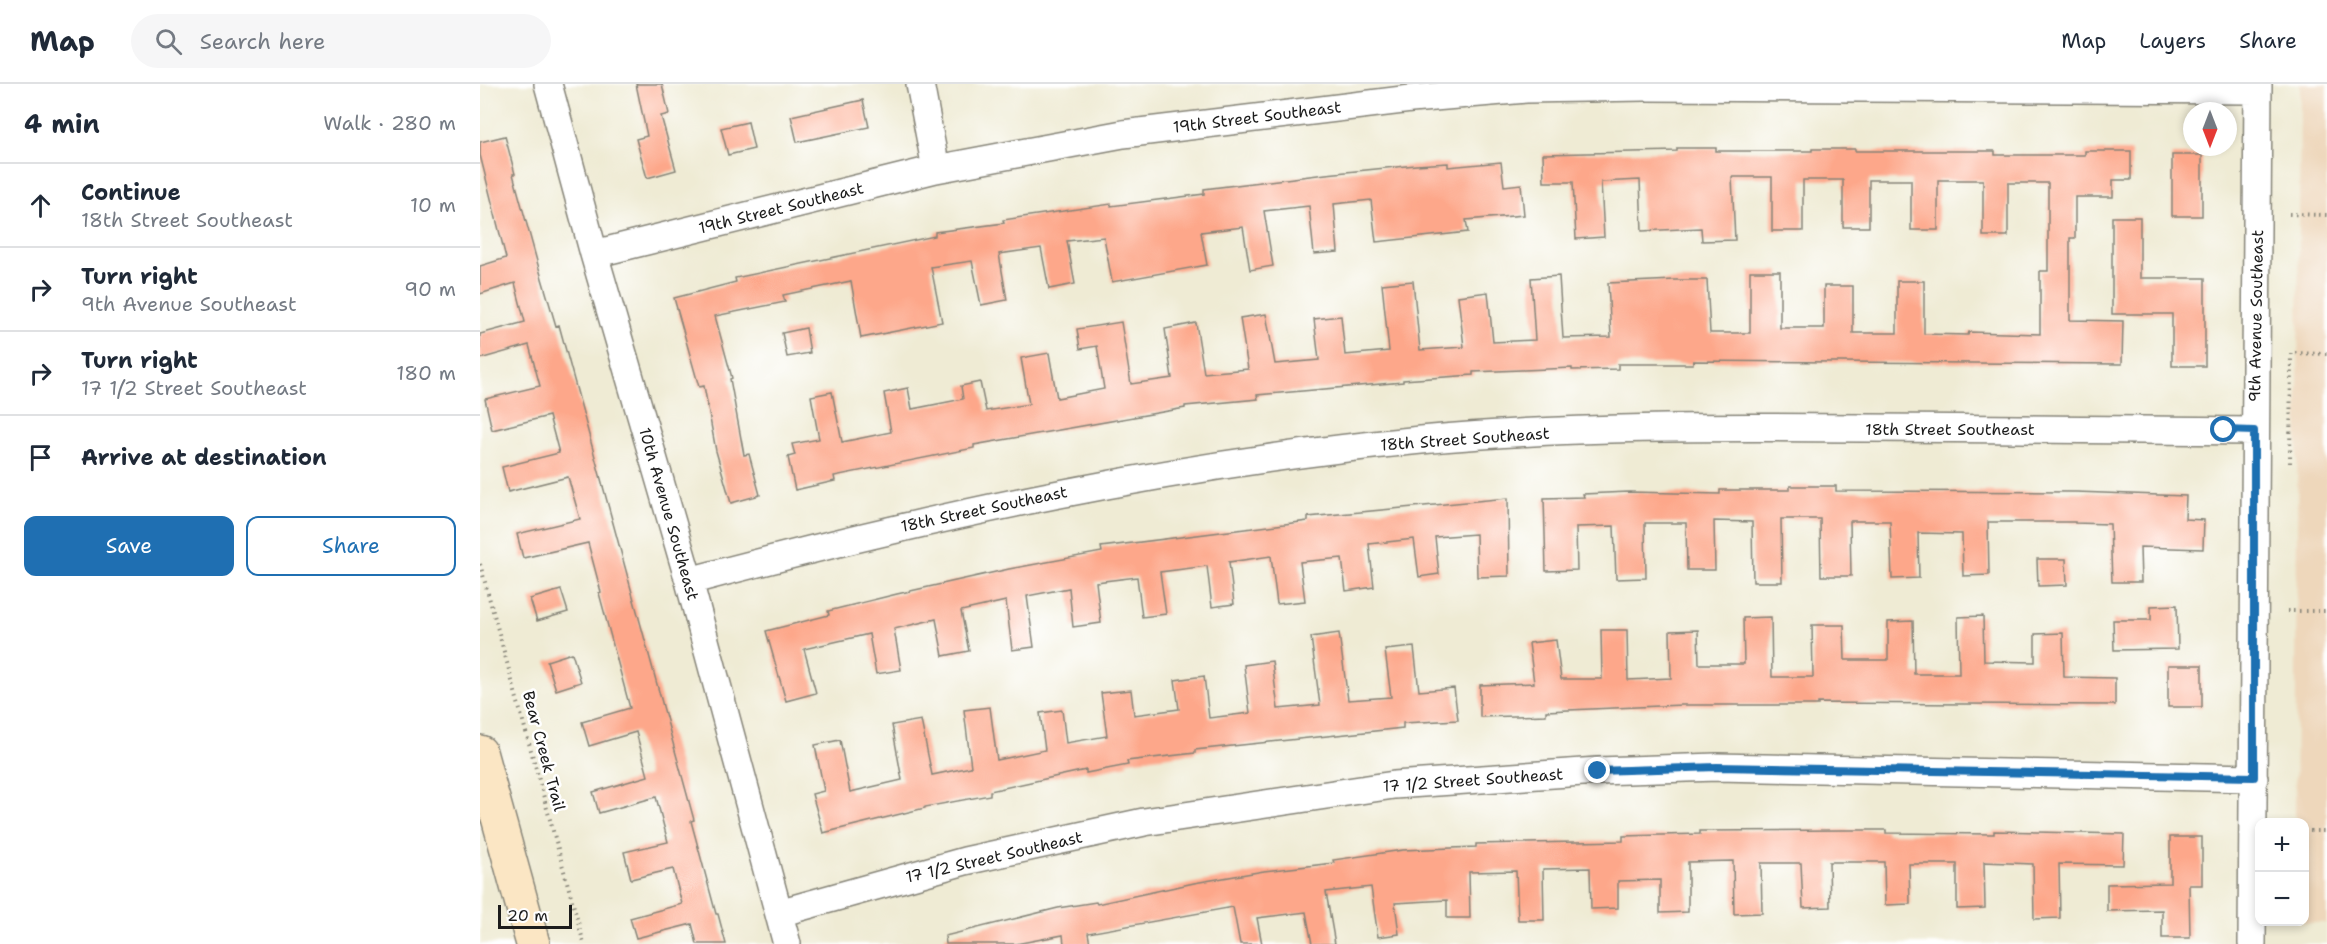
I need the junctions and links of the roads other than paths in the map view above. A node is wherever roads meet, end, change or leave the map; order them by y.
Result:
1 (548, 84) edge
2 (920, 84) edge
3 (2258, 87) edge
4 (936, 169) junction
5 (594, 254) junction
6 (2254, 431) junction
7 (689, 581) junction
8 (480, 752) edge
9 (2254, 777) junction
10 (779, 913) junction
11 (533, 944) edge
12 (787, 944) edge
13 (2252, 944) edge

1 - 5 street, 10th Avenue Southeast
2 - 4 street
3 - 4 street, 19th Street Southeast
3 - 6 street, 9th Avenue Southeast
4 - 5 street, 19th Street Southeast
5 - 7 street, 10th Avenue Southeast
6 - 7 street, 18th Street Southeast
6 - 9 street, 9th Avenue Southeast
7 - 10 street, 10th Avenue Southeast
8 - 11 main road
9 - 10 street, 17 1/2 Street Southeast
9 - 13 street, 9th Avenue Southeast
10 - 12 street, 10th Avenue Southeast

